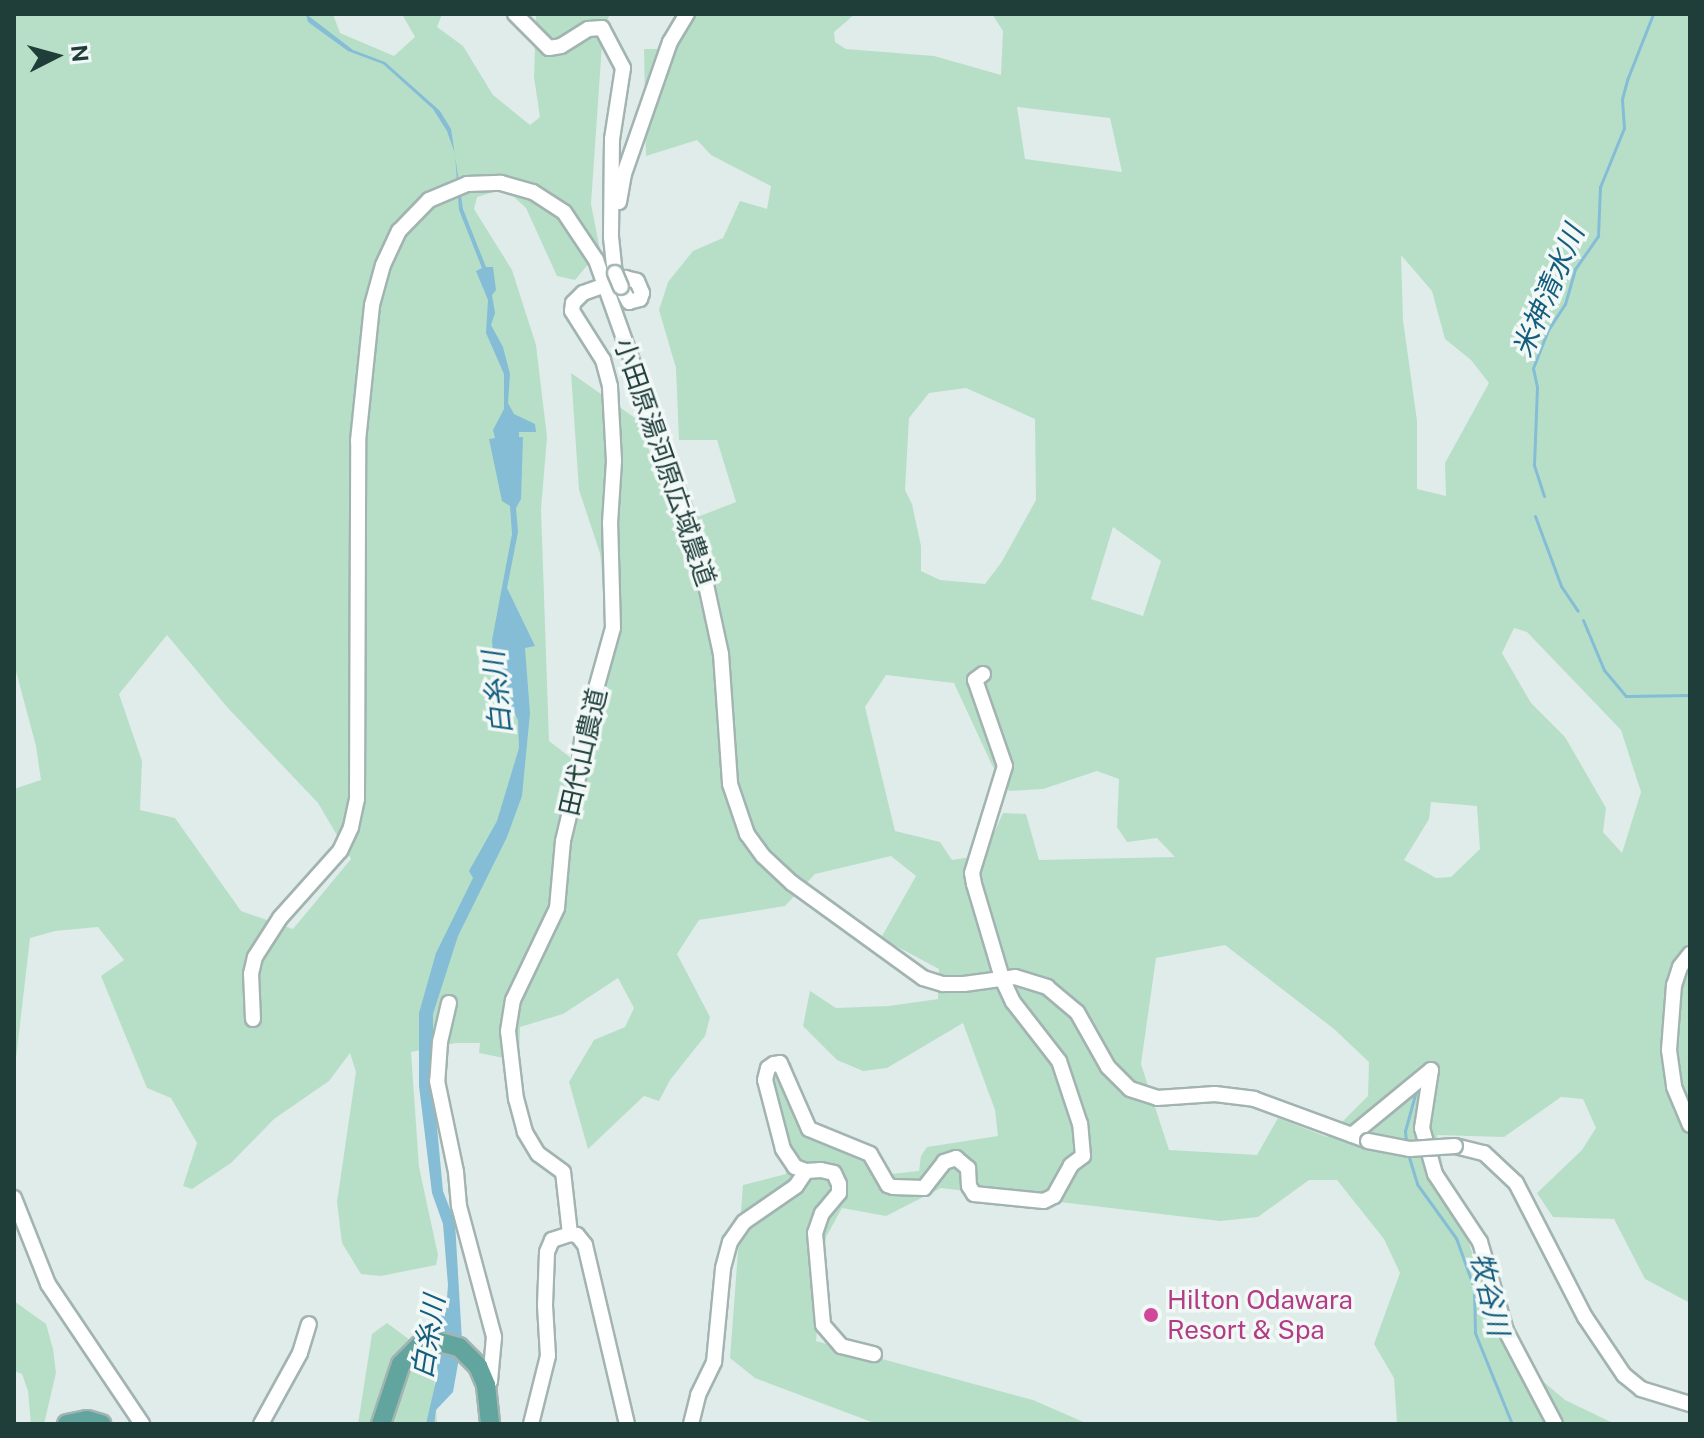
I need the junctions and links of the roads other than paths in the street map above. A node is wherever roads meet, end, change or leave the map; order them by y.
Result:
1 (515, 14) edge
2 (687, 14) edge
3 (611, 237) junction
4 (614, 281) junction
5 (983, 674) dead end
6 (1690, 954) edge
7 (1002, 978) junction
8 (449, 1003) dead end
9 (253, 1019) dead end
10 (1690, 1125) edge
11 (1352, 1135) junction
12 (806, 1171) junction
13 (14, 1198) edge
14 (570, 1234) junction
15 (309, 1324) dead end
16 (874, 1354) dead end
17 (486, 1385) junction
18 (1690, 1404) edge
19 (67, 1424) edge
20 (101, 1424) edge
21 (142, 1424) edge
22 (261, 1424) edge
23 (381, 1424) edge
24 (490, 1424) edge
25 (531, 1424) edge
26 (627, 1424) edge
27 (691, 1424) edge
28 (1555, 1424) edge

1 - 3 street
2 - 3 street
3 - 4 street
4 - 7 street, 小田原湯河原広域農道
4 - 9 street, 小田原湯河原広域農道
4 - 14 street, 田代山農道
5 - 7 street
6 - 10 street
7 - 11 street, 小田原湯河原広域農道
7 - 12 street
8 - 17 street
11 - 18 street, 小田原湯河原広域農道, bridge
11 - 28 street
12 - 16 street
12 - 27 street
13 - 21 street
14 - 25 street
14 - 26 street
15 - 22 street
17 - 23 main road
17 - 24 main road
19 - 20 main road

